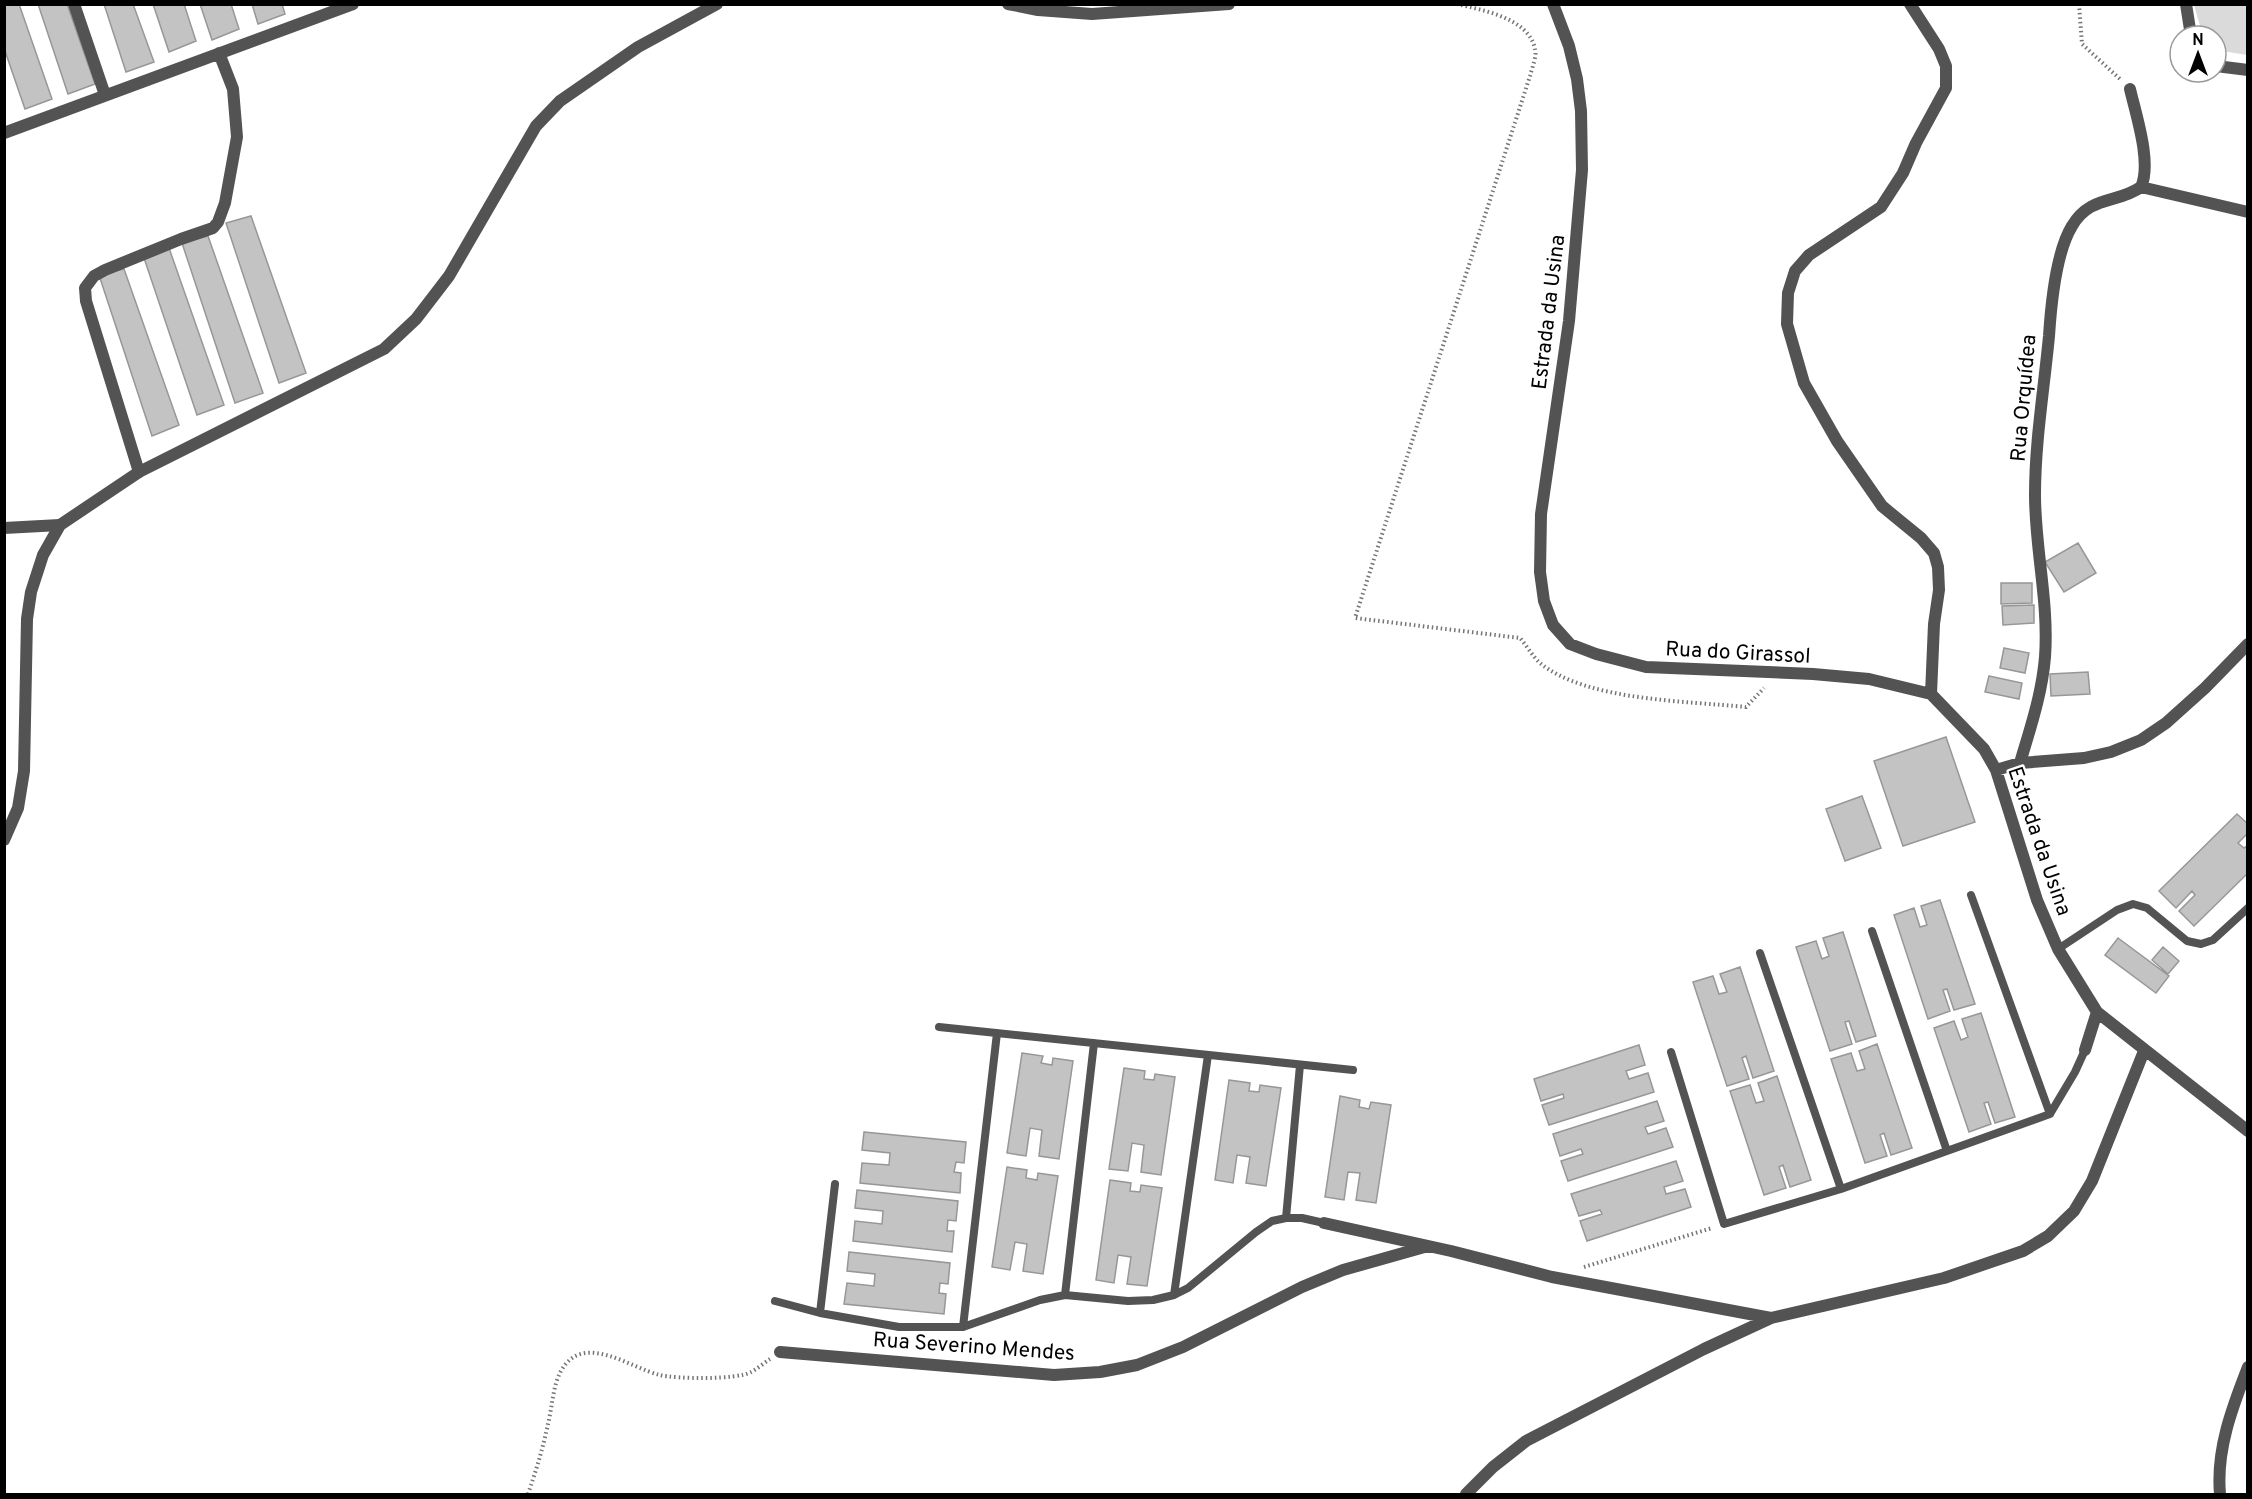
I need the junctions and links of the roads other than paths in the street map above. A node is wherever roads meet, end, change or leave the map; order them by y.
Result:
1 (74, 4) edge
2 (353, 4) edge
3 (717, 4) edge
4 (1008, 4) edge
5 (1229, 4) edge
6 (1553, 4) edge
7 (1910, 4) edge
8 (2186, 4) edge
9 (2189, 24) edge
10 (219, 53) junction
11 (2228, 68) edge
12 (2247, 70) edge
13 (2130, 89) road end
14 (105, 95) junction
15 (4, 133) edge
16 (2141, 187) junction
17 (2247, 212) edge
18 (139, 472) junction
19 (60, 525) junction
20 (4, 528) edge
21 (1553, 626) joint
22 (2247, 644) edge
23 (1931, 694) junction
24 (2020, 764) junction
25 (1996, 770) junction
26 (4, 840) edge
27 (1971, 895) dead end
28 (2247, 908) edge
29 (1872, 931) dead end
30 (2058, 949) junction
31 (1760, 953) dead end
32 (2097, 1012) junction
33 (939, 1027) dead end
34 (997, 1033) junction
35 (1094, 1043) junction
36 (2085, 1050) joint
37 (2144, 1051) junction
38 (1671, 1052) dead end
39 (1208, 1055) junction
40 (1300, 1065) junction
41 (1353, 1071) dead end
42 (2050, 1114) junction
43 (2247, 1131) edge
44 (1947, 1151) junction
45 (835, 1184) dead end
46 (1841, 1189) junction
47 (1286, 1218) junction
48 (1324, 1223) joint
49 (1428, 1246) junction
50 (1065, 1295) junction
51 (1174, 1295) junction
52 (775, 1302) dead end
53 (820, 1313) junction
54 (1771, 1318) junction
55 (963, 1326) junction
56 (780, 1352) road end
57 (2247, 1367) edge
58 (1466, 1494) edge
59 (2220, 1494) edge

1 - 14 street
2 - 10 street
3 - 18 street
4 - 5 street
6 - 21 street, Estrada da Usina
7 - 23 street
8 - 9 street
10 - 14 street
10 - 18 street
11 - 12 street
13 - 16 street
14 - 15 street
16 - 17 street
16 - 24 street, Rua Orquídea
18 - 19 street
19 - 20 street
19 - 26 street
21 - 23 street, Rua do Girassol
22 - 24 street
23 - 25 street, Estrada da Usina
24 - 25 street
25 - 30 street, Estrada da Usina
27 - 42 lane
28 - 30 lane
29 - 44 lane
30 - 32 street, Estrada da Usina
31 - 46 lane
32 - 36 street
32 - 37 street, Estrada da Usina
33 - 34 lane
34 - 35 lane
34 - 55 lane
35 - 39 lane
35 - 50 lane
36 - 42 lane
37 - 43 street, Estrada da Usina
37 - 54 street
38 - 46 lane
39 - 40 lane
39 - 51 lane
40 - 41 lane
40 - 47 lane
42 - 44 lane
44 - 46 lane
45 - 53 lane
47 - 48 lane
47 - 51 lane
48 - 49 street
49 - 54 street
49 - 56 street, Rua Severino Mendes
50 - 51 lane
50 - 55 lane
52 - 53 lane
53 - 55 lane
54 - 58 street
57 - 59 street

